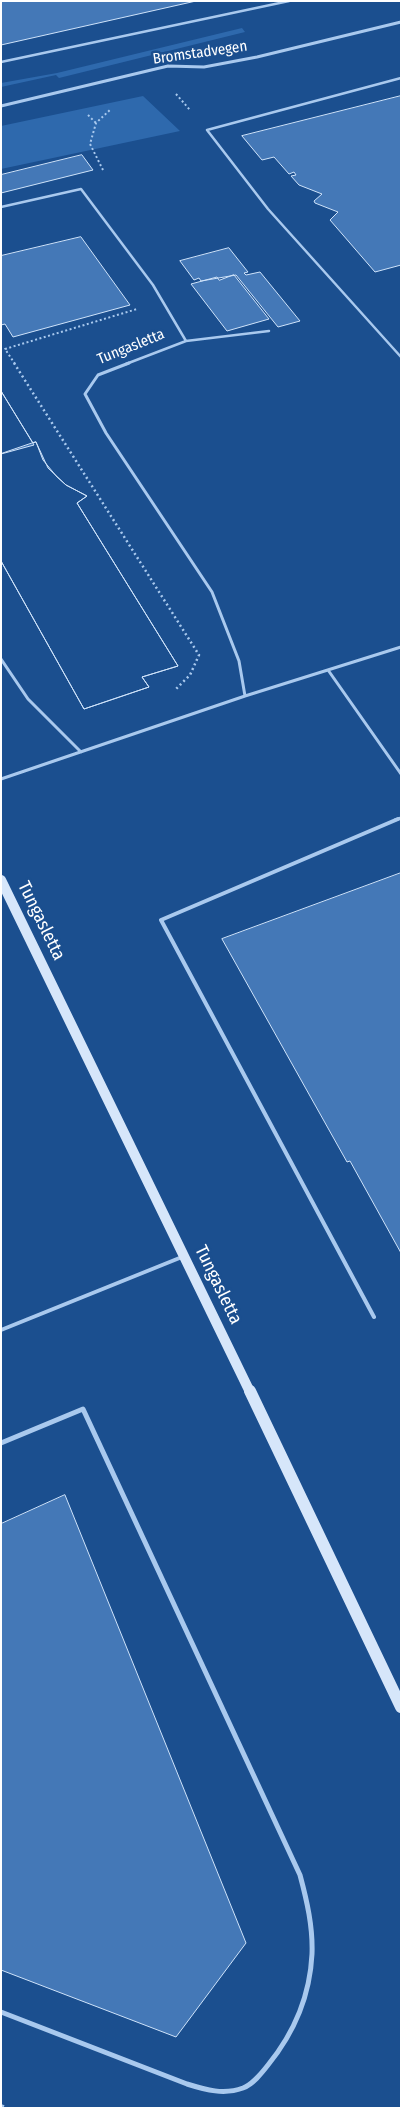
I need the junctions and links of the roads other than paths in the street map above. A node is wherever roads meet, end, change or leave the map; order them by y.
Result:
1 (289, 1) edge
2 (401, 22) edge
3 (1, 62) edge
4 (401, 78) edge
5 (1, 106) edge
6 (1, 207) edge
7 (269, 331) dead end
8 (186, 341) junction
9 (401, 357) edge
10 (401, 646) edge
11 (1, 659) edge
12 (328, 670) junction
13 (245, 696) junction
14 (81, 752) junction
15 (401, 774) edge
16 (1, 779) edge
17 (401, 818) edge
18 (1, 880) edge
19 (185, 1256) junction
20 (374, 1317) dead end
21 (1, 1330) edge
22 (1, 1443) edge
23 (401, 1707) edge
24 (1, 2012) edge

1 - 3 lane
2 - 5 street, Bromstadvegen
4 - 9 lane
6 - 8 lane, Tungasletta
7 - 8 lane
8 - 13 lane, Tungasletta
10 - 12 lane
11 - 14 lane
12 - 13 lane
12 - 15 lane
13 - 14 lane
14 - 16 lane
17 - 20 lane
18 - 19 street, Tungasletta
19 - 21 lane
19 - 23 street, Tungasletta
22 - 24 lane

